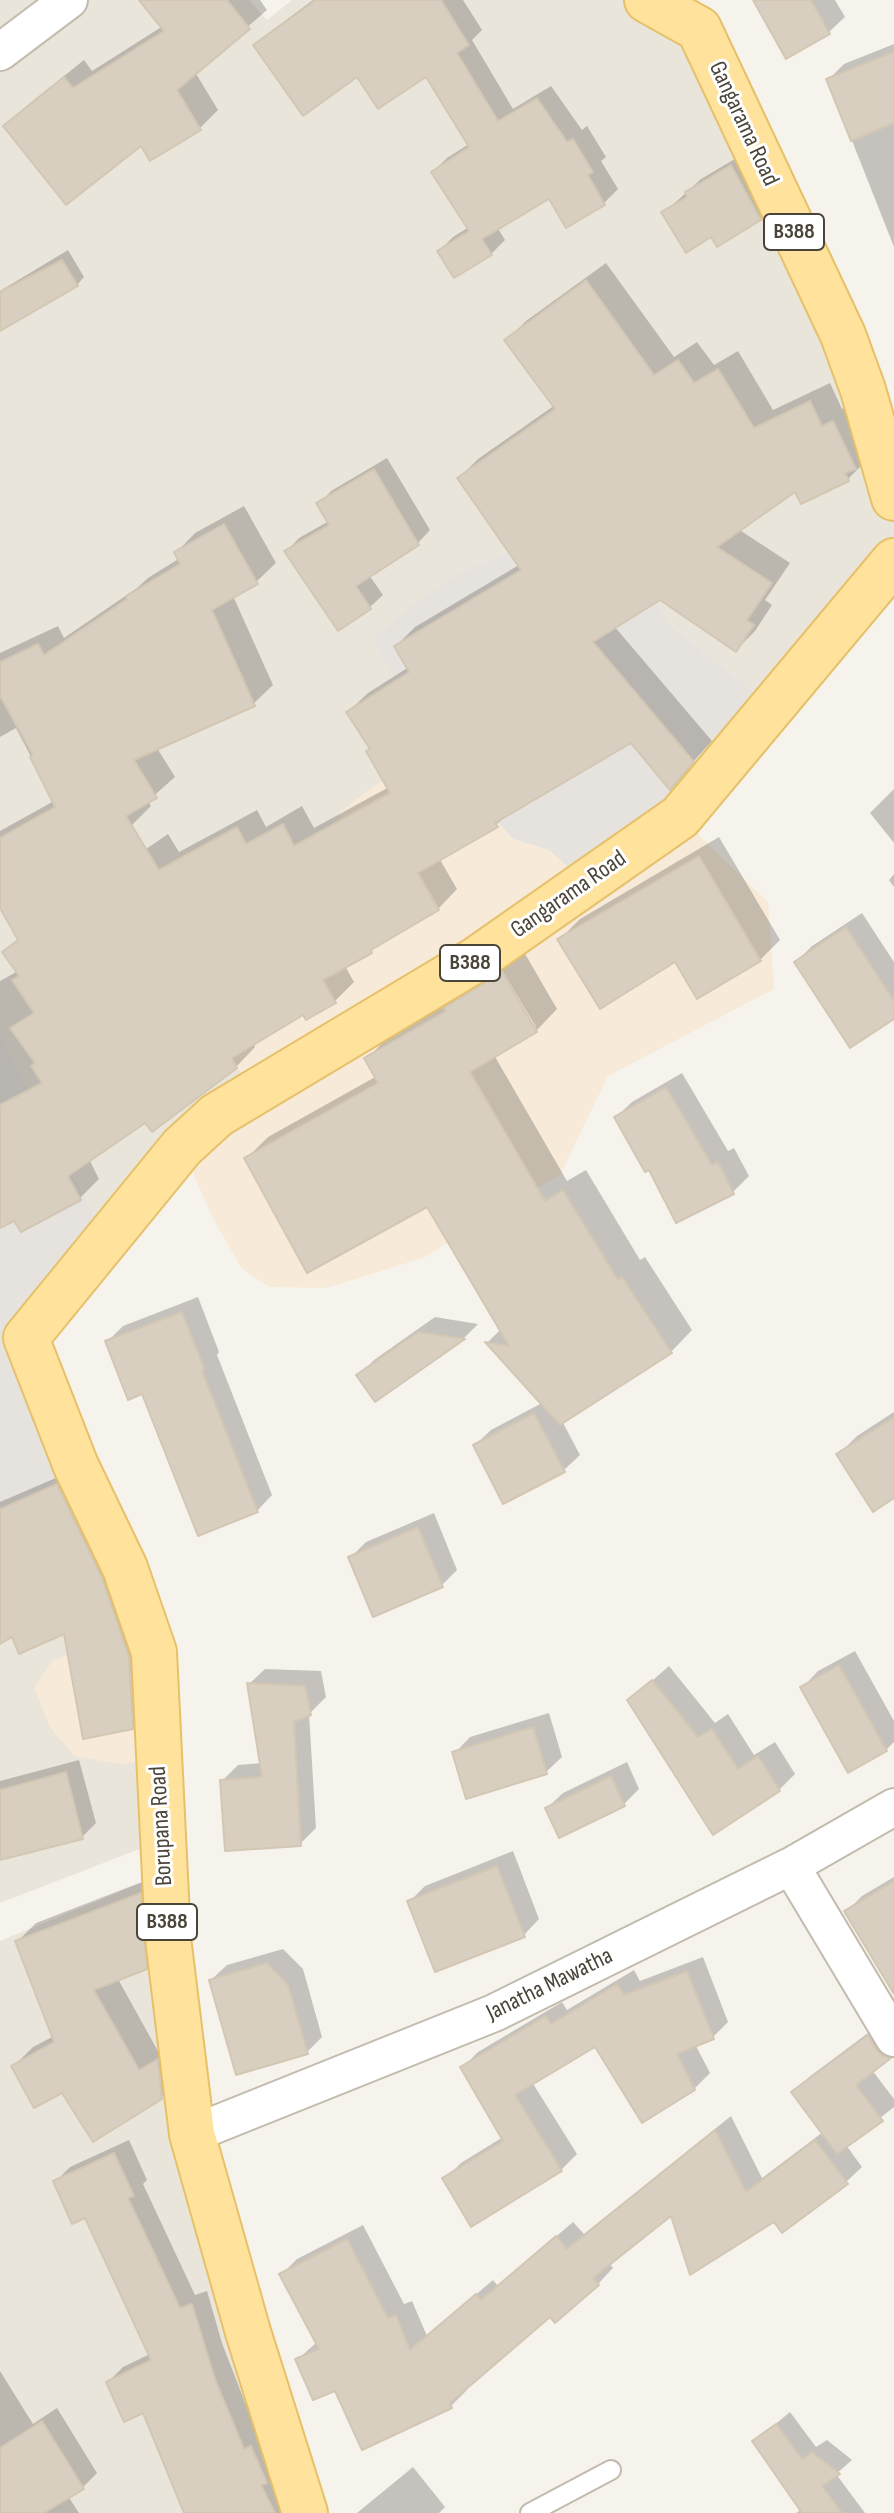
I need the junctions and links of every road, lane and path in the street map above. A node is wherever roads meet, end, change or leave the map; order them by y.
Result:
1 (69, 0) edge
2 (647, 0) edge
3 (0, 52) edge
4 (894, 498) edge
5 (894, 561) edge
6 (13, 1341) edge
7 (894, 1807) edge
8 (791, 1866) junction
9 (894, 2038) edge
10 (192, 2134) junction
11 (611, 2470) dead end
12 (305, 2513) edge
13 (530, 2513) edge

1 - 3 street
2 - 4 main road, Gangarama Road / B388
5 - 6 main road, Gangarama Road / B388
6 - 10 main road, Borupana Road / B388
7 - 8 street, Janatha Mawatha
8 - 9 street
8 - 10 street, Janatha Mawatha
10 - 12 main road, Borupana Road / B388
11 - 13 lane

